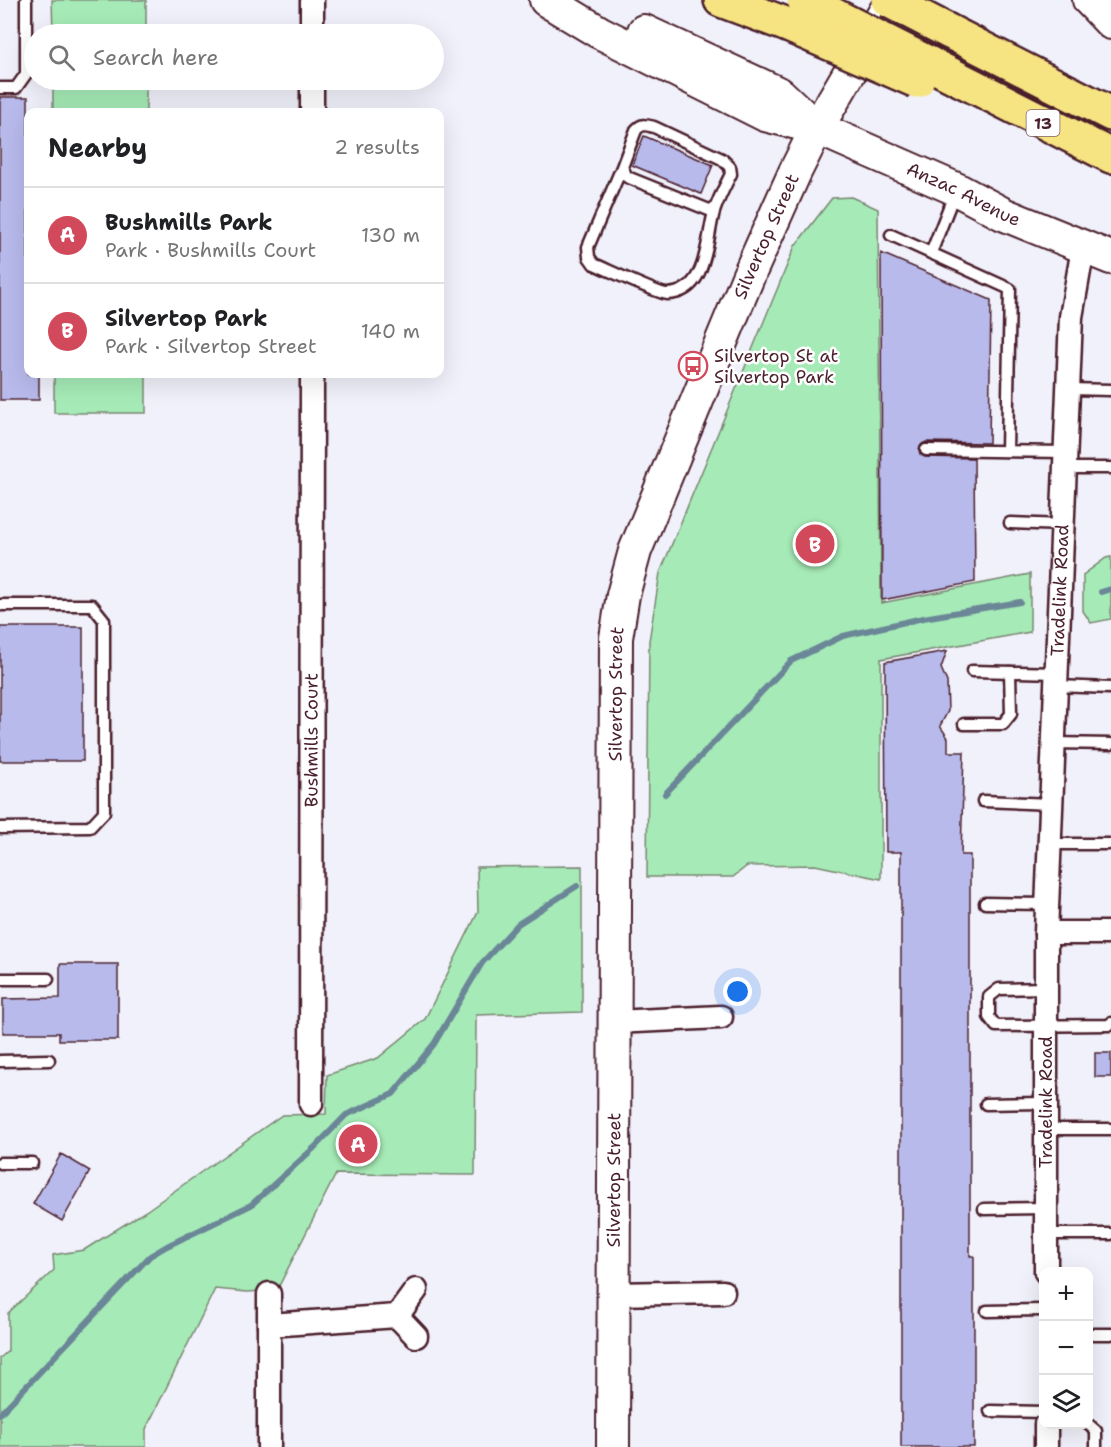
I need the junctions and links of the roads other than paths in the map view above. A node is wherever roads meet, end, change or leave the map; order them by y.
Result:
1 (26, 0) edge
2 (312, 0) edge
3 (546, 0) edge
4 (579, 0) edge
5 (721, 0) edge
6 (890, 0) edge
7 (796, 13) edge
8 (26, 24) edge
9 (312, 24) edge
10 (24, 77) edge
11 (0, 88) edge
12 (312, 90) edge
13 (312, 108) edge
14 (1111, 114) edge
15 (817, 128) junction
16 (1111, 156) edge
17 (622, 167) junction
18 (956, 189) junction
19 (714, 212) junction
20 (891, 235) dead end
21 (931, 253) junction
22 (1097, 253) edge
23 (312, 378) edge
24 (1069, 389) junction
25 (1111, 390) edge
26 (926, 450) dead end
27 (1007, 451) junction
28 (1066, 460) junction
29 (1111, 468) edge
30 (1010, 523) dead end
31 (1063, 525) junction
32 (0, 605) edge
33 (972, 671) dead end
34 (1010, 672) junction
35 (1057, 680) junction
36 (1111, 688) edge
37 (964, 724) dead end
38 (1054, 743) junction
39 (1111, 744) edge
40 (983, 801) dead end
41 (1051, 804) junction
42 (0, 828) edge
43 (1050, 844) junction
44 (1109, 844) dead end
45 (986, 903) dead end
46 (1047, 904) junction
47 (1046, 933) junction
48 (1111, 933) edge
49 (0, 979) edge
50 (48, 979) dead end
51 (1046, 988) junction
52 (722, 1017) dead end
53 (614, 1022) junction
54 (1111, 1023) edge
55 (1046, 1026) junction
56 (49, 1060) dead end
57 (0, 1061) edge
58 (1046, 1103) junction
59 (311, 1104) dead end
60 (986, 1104) dead end
61 (1046, 1129) junction
62 (1111, 1129) edge
63 (0, 1163) edge
64 (32, 1163) dead end
65 (1046, 1208) junction
66 (984, 1209) dead end
67 (1046, 1234) junction
68 (1111, 1234) edge
69 (1046, 1267) edge
70 (416, 1290) dead end
71 (723, 1292) dead end
72 (269, 1294) dead end
73 (613, 1294) junction
74 (1039, 1310) edge
75 (987, 1311) dead end
76 (397, 1316) junction
77 (269, 1324) junction
78 (1093, 1334) edge
79 (1111, 1334) edge
80 (416, 1336) dead end
81 (990, 1411) dead end
82 (1039, 1412) edge
83 (1093, 1428) edge
84 (1046, 1429) edge
85 (269, 1447) edge
86 (613, 1447) edge
87 (1046, 1447) edge
88 (1096, 1447) edge

1 - 8 lane
2 - 9 street
3 - 15 street, Anzac Avenue
4 - 15 street, Anzac Avenue
5 - 7 highway
6 - 14 highway, 13, bridge
6 - 15 street, Silvertop Street
7 - 16 highway, 13, bridge
10 - 11 lane
12 - 13 street
15 - 18 street, Anzac Avenue
15 - 53 street, Silvertop Street
17 - 19 lane
17 - 19 lane
17 - 19 lane
18 - 21 lane
18 - 22 street, Anzac Avenue
20 - 21 lane
21 - 27 lane
22 - 24 street, Tradelink Road
23 - 59 street, Bushmills Court
24 - 25 lane
24 - 28 street, Tradelink Road
26 - 27 lane
27 - 28 lane
28 - 29 lane
28 - 31 street, Tradelink Road
30 - 31 lane
31 - 35 street, Tradelink Road
32 - 42 lane
33 - 34 lane
34 - 35 lane
34 - 37 lane
35 - 36 lane
35 - 38 street, Tradelink Road
38 - 39 lane
38 - 41 street, Tradelink Road
40 - 41 lane
41 - 43 street, Tradelink Road
43 - 44 lane
43 - 46 street, Tradelink Road
45 - 46 lane
46 - 47 street, Tradelink Road
47 - 48 street
47 - 51 street, Tradelink Road
49 - 50 lane
51 - 55 street, Tradelink Road
51 - 55 lane
52 - 53 street
53 - 73 street, Silvertop Street
54 - 55 lane
55 - 58 street, Tradelink Road
56 - 57 lane
58 - 60 lane
58 - 61 street, Tradelink Road
61 - 62 lane
61 - 65 street, Tradelink Road
63 - 64 lane
65 - 66 lane
65 - 67 street, Tradelink Road
67 - 68 lane
67 - 69 street, Tradelink Road
70 - 76 street
71 - 73 street
72 - 77 street
73 - 86 street, Silvertop Street
74 - 75 lane
76 - 77 street
76 - 80 street
77 - 85 street
78 - 79 lane
81 - 82 lane
83 - 88 lane
84 - 87 street

